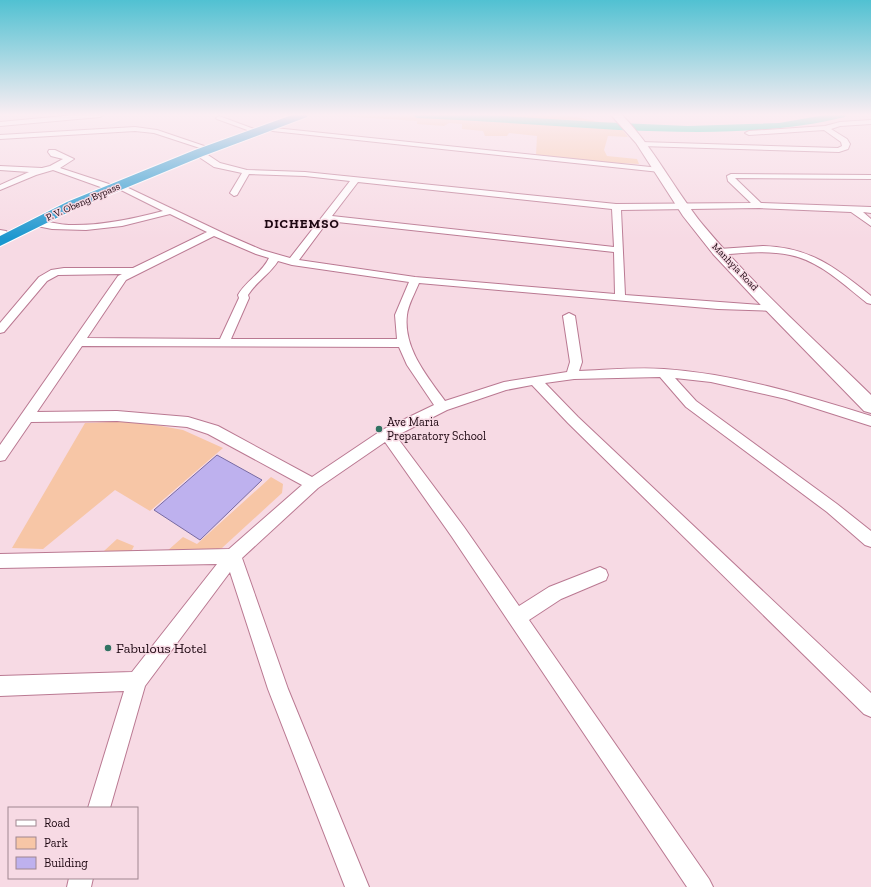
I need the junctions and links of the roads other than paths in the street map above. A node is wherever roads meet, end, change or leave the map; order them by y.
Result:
1 (62, 156) edge
2 (189, 156) edge
3 (210, 156) edge
4 (529, 156) edge
5 (650, 156) edge
6 (0, 168) edge
7 (53, 168) junction
8 (42, 170) junction
9 (660, 170) junction
10 (247, 172) junction
11 (871, 177) edge
12 (356, 179) junction
13 (114, 186) junction
14 (0, 188) edge
15 (234, 193) dead end
16 (758, 205) junction
17 (683, 206) junction
18 (616, 207) junction
19 (854, 210) junction
20 (871, 210) edge
21 (172, 211) junction
22 (326, 218) junction
23 (35, 223) junction
24 (871, 223) edge
25 (214, 232) junction
26 (1, 236) edge
27 (619, 250) junction
28 (719, 252) junction
29 (275, 257) junction
30 (292, 262) junction
31 (132, 271) junction
32 (415, 280) junction
33 (620, 298) junction
34 (871, 301) edge
35 (775, 309) junction
36 (569, 316) dead end
37 (0, 330) edge
38 (78, 342) junction
39 (224, 342) junction
40 (402, 343) junction
41 (663, 373) junction
42 (574, 375) junction
43 (535, 380) junction
44 (871, 406) edge
45 (442, 407) junction
46 (26, 418) junction
47 (871, 421) edge
48 (387, 434) junction
49 (0, 456) edge
50 (313, 484) junction
51 (871, 540) edge
52 (233, 556) junction
53 (0, 561) edge
54 (600, 575) dead end
55 (516, 618) junction
56 (137, 681) junction
57 (0, 686) edge
58 (871, 707) edge
59 (98, 807) edge
60 (357, 887) edge
61 (701, 887) edge

1 - 7 street
2 - 13 highway, P. V. Obeng Bypass
3 - 10 street
4 - 9 street
5 - 9 main road, Manhyia Road
6 - 8 street
7 - 8 street
7 - 13 street
8 - 14 street
9 - 17 main road, Manhyia Road
10 - 12 street
10 - 15 street
11 - 16 street
12 - 18 street
12 - 22 street
13 - 21 street
13 - 23 highway, P. V. Obeng Bypass
13 - 26 highway, P. V. Obeng Bypass
16 - 17 street
16 - 19 street
17 - 18 street
17 - 28 main road, Manhyia Road
18 - 27 street
19 - 20 street
19 - 24 street
21 - 23 street
21 - 25 street
22 - 27 street
22 - 30 street
23 - 26 highway, P. V. Obeng Bypass
25 - 29 street
25 - 31 street
27 - 33 street
28 - 34 street
28 - 35 main road, Manhyia Road
29 - 30 street
29 - 39 street
30 - 32 street
31 - 37 street
31 - 38 street
32 - 33 street
32 - 40 street
33 - 35 street
35 - 44 main road, Manhyia Road
36 - 42 street
38 - 39 street
38 - 46 street
39 - 40 street
40 - 45 street
41 - 42 street
41 - 47 street
41 - 51 street
42 - 43 street
43 - 45 street
43 - 58 street
45 - 48 street
46 - 49 street
46 - 50 street
48 - 50 street
48 - 55 street
50 - 52 street
52 - 53 street
52 - 56 street
52 - 60 street
54 - 55 street
55 - 61 street
56 - 57 street
56 - 59 street

